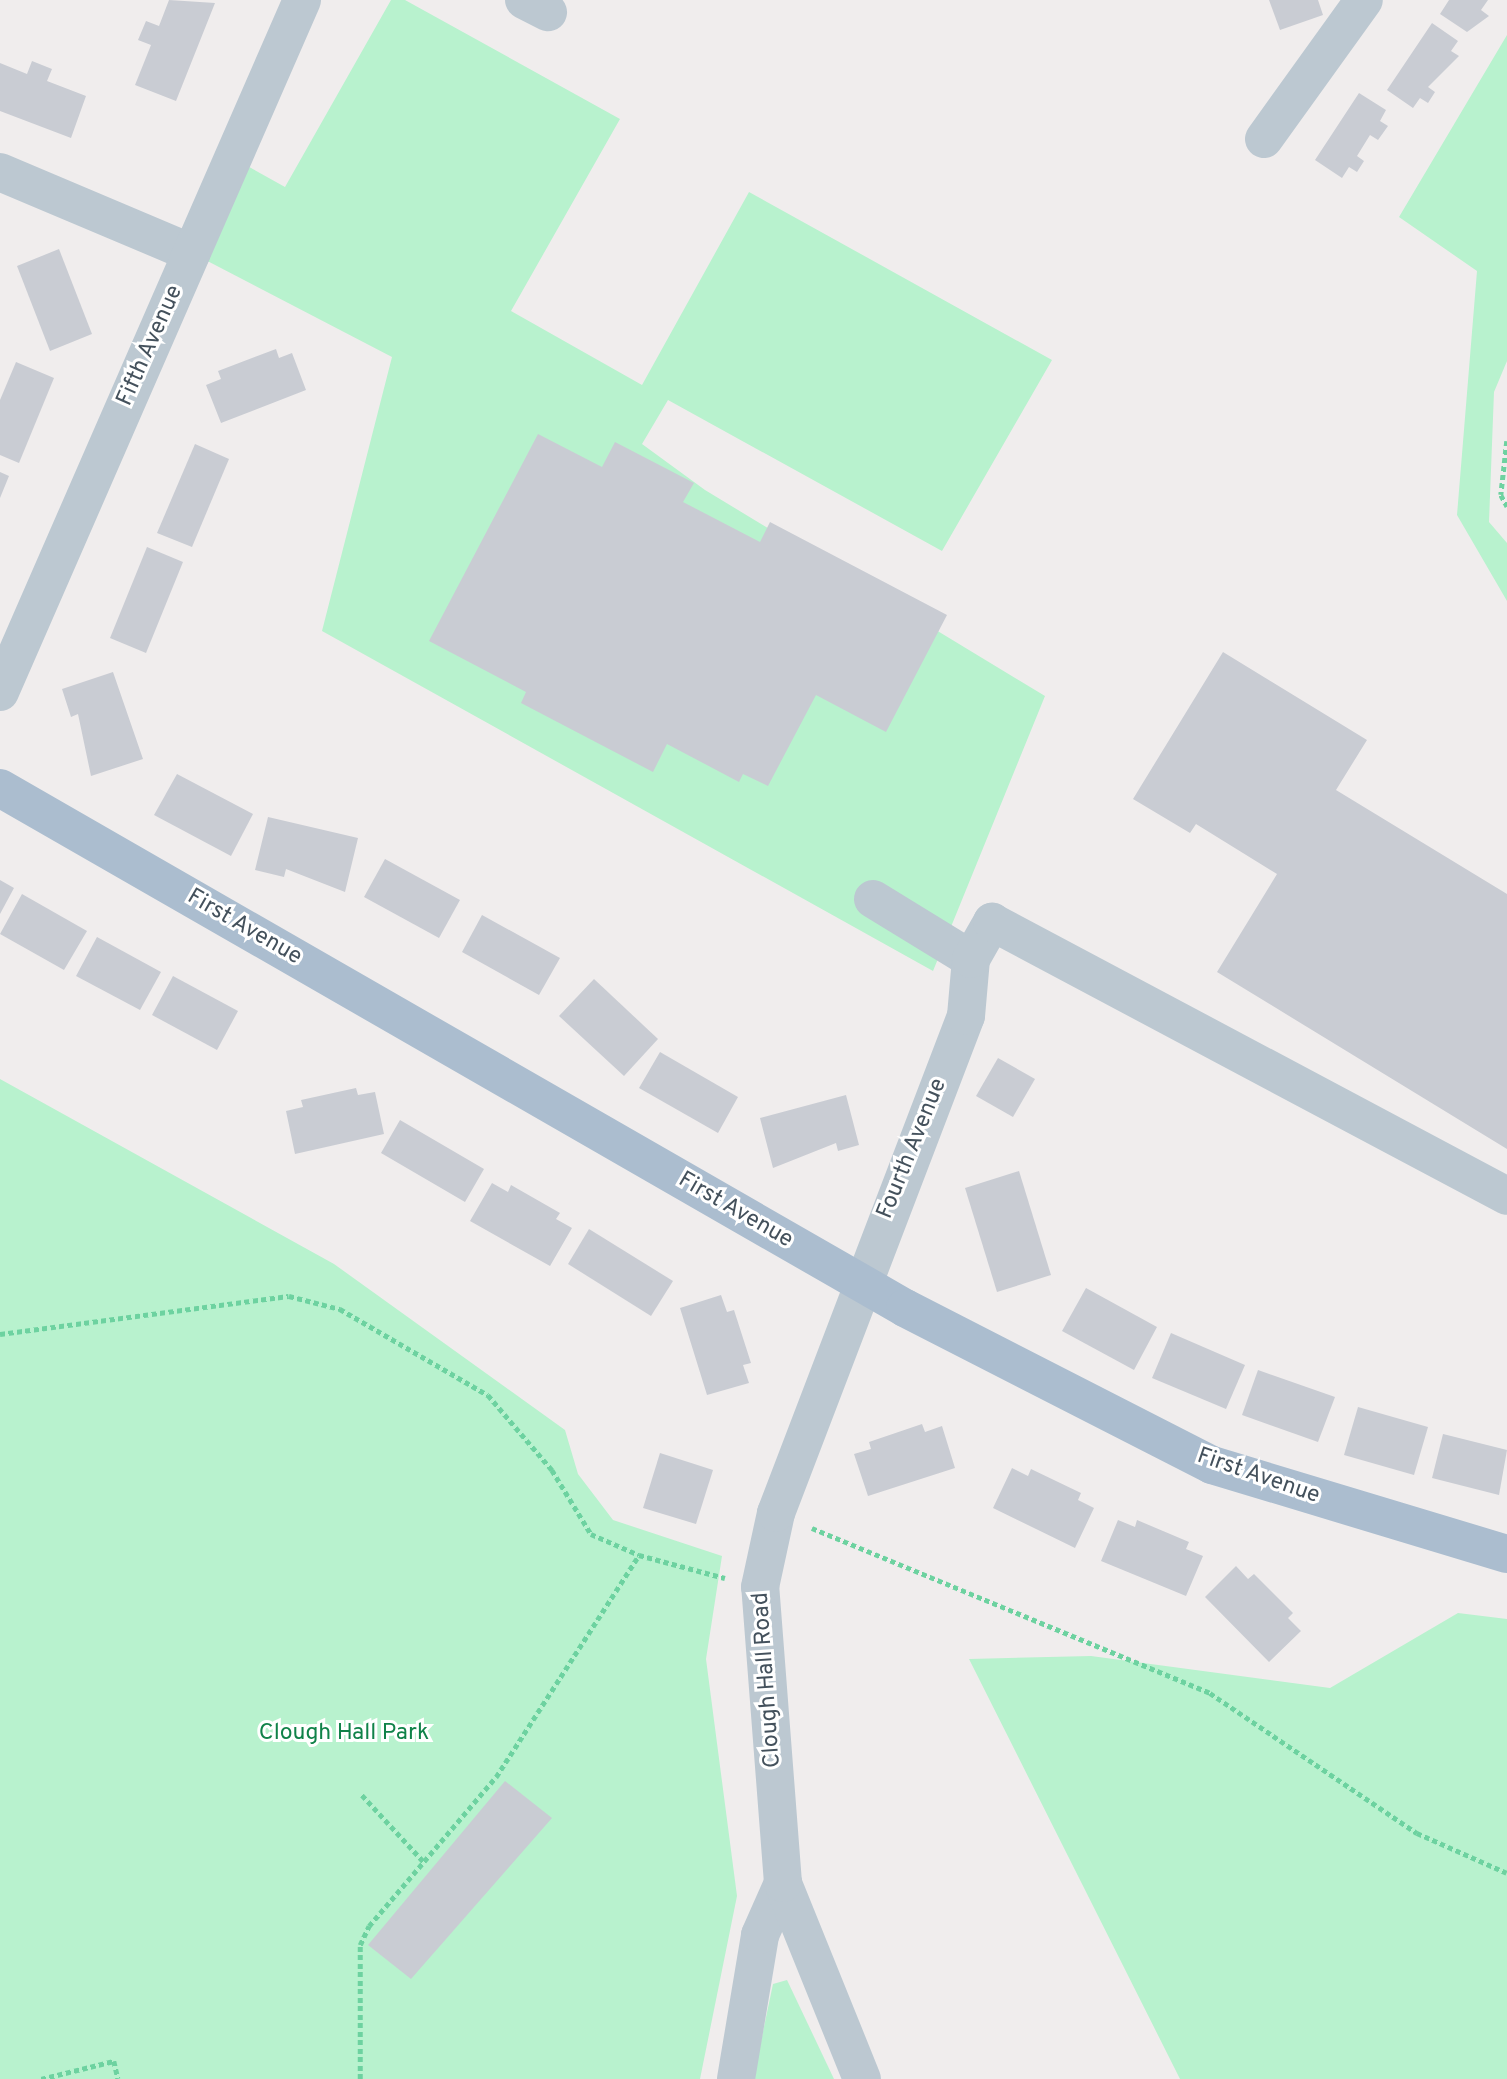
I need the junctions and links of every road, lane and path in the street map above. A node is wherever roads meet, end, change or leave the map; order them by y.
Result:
1 (302, 0) edge
2 (1364, 0) edge
3 (1264, 139) dead end
4 (0, 172) edge
5 (192, 253) junction
6 (1507, 441) edge
7 (1507, 506) edge
8 (0, 692) edge
9 (0, 788) edge
10 (873, 899) dead end
11 (971, 959) junction
12 (1507, 1196) edge
13 (860, 1283) junction
14 (0, 1334) edge
15 (776, 1513) junction
16 (1507, 1554) edge
17 (639, 1555) junction
18 (760, 1587) junction
19 (362, 1795) dead end
20 (424, 1862) junction
21 (1507, 1873) edge
22 (783, 1883) junction
23 (41, 2079) edge
24 (118, 2079) edge
25 (360, 2079) edge
26 (736, 2079) edge
27 (862, 2079) edge

1 - 5 street, Fifth Avenue
2 - 3 street
4 - 5 street
5 - 8 street, Fifth Avenue
6 - 7 path
9 - 13 main road, First Avenue
10 - 11 street
11 - 12 street
11 - 13 street, Fourth Avenue
13 - 15 street, Clough Hall Road
13 - 16 main road, First Avenue
14 - 17 path
15 - 18 street, Clough Hall Road
15 - 21 path
17 - 18 path
17 - 20 path
18 - 22 street, Clough Hall Road
19 - 20 path
20 - 25 path
22 - 26 street
22 - 27 street, Clough Hall Road
23 - 24 path

